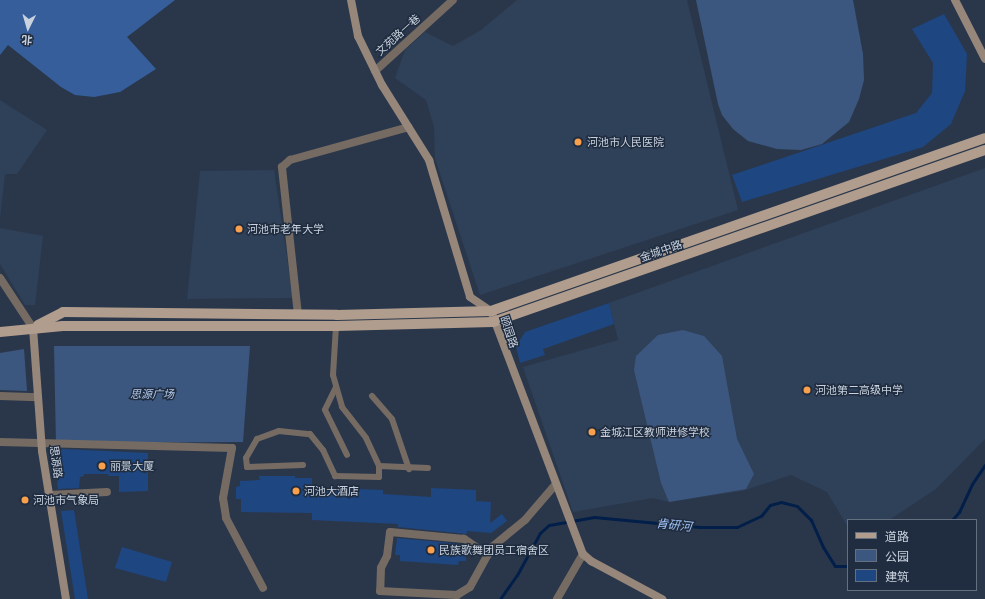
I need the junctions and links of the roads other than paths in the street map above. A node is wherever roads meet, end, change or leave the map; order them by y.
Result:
1 (351, 0) edge
2 (453, 0) edge
3 (955, 0) edge
4 (985, 59) edge
5 (375, 71) junction
6 (409, 127) junction
7 (985, 138) edge
8 (985, 150) edge
9 (0, 278) edge
10 (491, 311) junction
11 (298, 314) junction
12 (493, 322) junction
13 (336, 326) junction
14 (33, 328) junction
15 (0, 332) edge
16 (336, 387) junction
17 (0, 396) edge
18 (372, 396) dead end
19 (38, 397) junction
20 (0, 442) edge
21 (42, 444) junction
22 (347, 455) dead end
23 (303, 465) dead end
24 (379, 466) junction
25 (428, 468) dead end
26 (409, 469) junction
27 (555, 485) junction
28 (107, 492) dead end
29 (49, 495) junction
30 (583, 554) junction
31 (488, 555) junction
32 (263, 588) dead end
33 (66, 599) edge
34 (557, 599) edge
35 (662, 599) edge

1 - 5 street, 颐园路
2 - 5 street, 文苑路一巷
3 - 4 street
5 - 6 street, 颐园路
6 - 10 street, 颐园路
6 - 11 street
7 - 10 main road, 金城中路
8 - 12 main road, 金城中路
9 - 14 street
10 - 11 main road, 金城中路
10 - 12 street, 颐园路
11 - 14 main road, 金城中路
12 - 13 main road, 金城中路
12 - 27 street, 颐园路
13 - 14 main road, 金城中路
13 - 16 lane
14 - 15 main road
14 - 19 street, 思源路
16 - 22 lane
16 - 24 lane
17 - 19 street
18 - 26 lane
19 - 21 street, 思源路
20 - 21 street
21 - 29 street, 思源路
21 - 32 street
23 - 24 lane
24 - 26 lane
25 - 26 lane
27 - 30 street, 颐园路
27 - 31 street
28 - 29 street
29 - 33 street, 思源路
30 - 34 street
30 - 35 street
31 - 31 street

